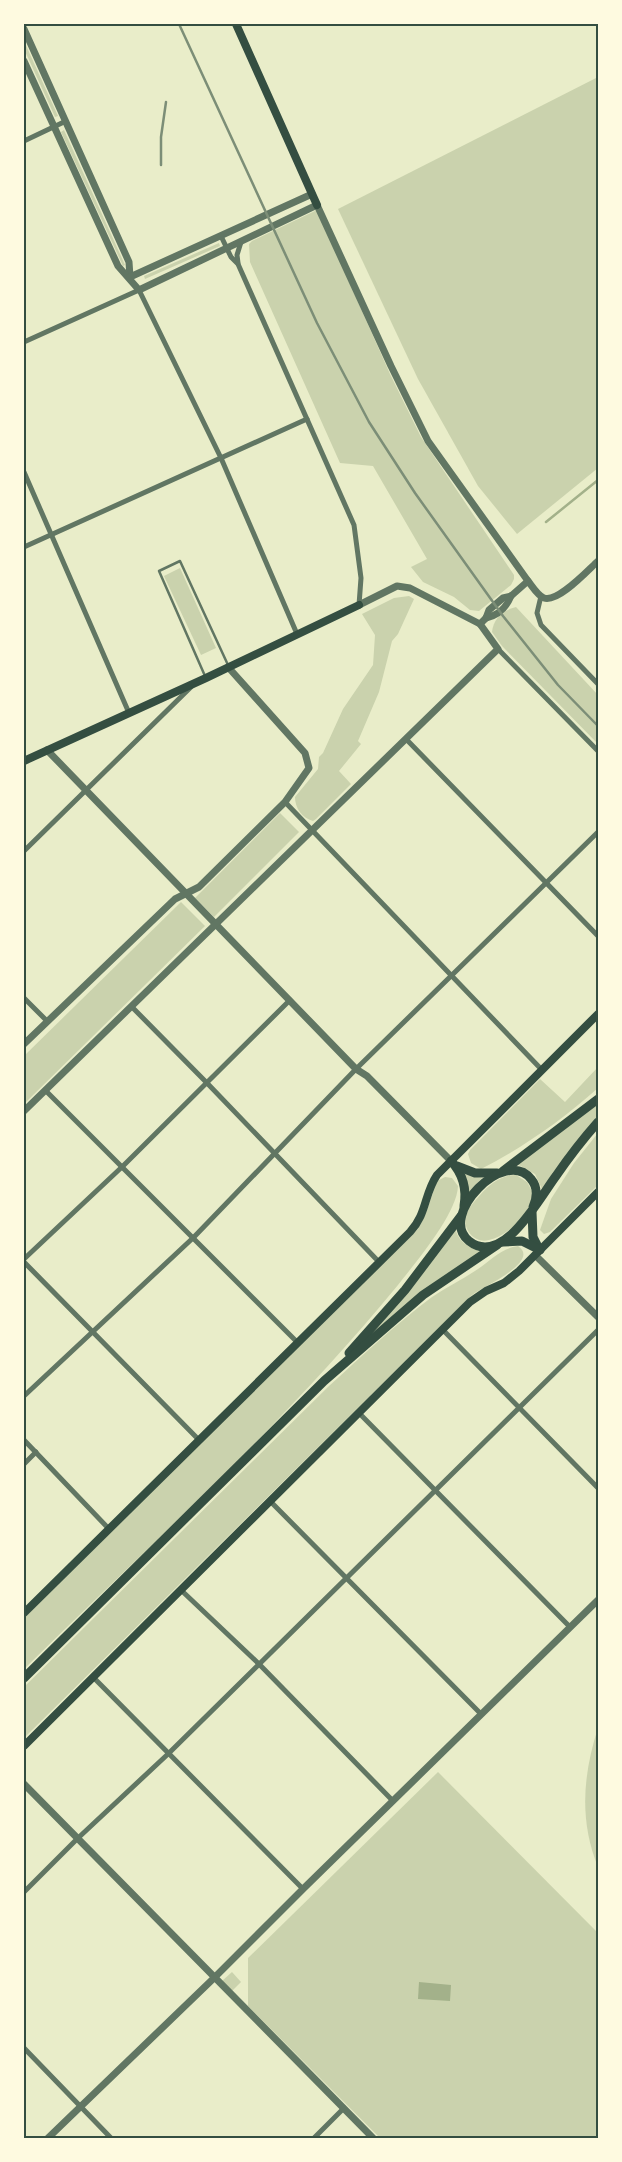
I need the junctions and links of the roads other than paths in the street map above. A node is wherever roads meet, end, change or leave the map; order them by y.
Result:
1 (236, 24) edge
2 (24, 29) edge
3 (24, 61) edge
4 (66, 121) junction
5 (54, 127) junction
6 (24, 141) edge
7 (312, 194) junction
8 (317, 205) junction
9 (221, 236) junction
10 (241, 242) junction
11 (227, 249) junction
12 (238, 264) junction
13 (130, 277) junction
14 (139, 290) junction
15 (24, 342) edge
16 (307, 419) junction
17 (220, 458) junction
18 (24, 472) edge
19 (52, 534) junction
20 (24, 547) edge
21 (598, 561) edge
22 (528, 581) junction
23 (541, 596) junction
24 (359, 604) junction
25 (480, 624) junction
26 (297, 634) junction
27 (498, 649) junction
28 (228, 667) junction
29 (206, 678) junction
30 (196, 683) junction
31 (598, 684) edge
32 (129, 713) junction
33 (406, 739) junction
34 (47, 750) junction
35 (598, 751) edge
36 (24, 760) edge
37 (86, 790) junction
38 (285, 802) junction
39 (312, 832) junction
40 (598, 832) edge
41 (24, 852) edge
42 (546, 883) junction
43 (186, 893) junction
44 (216, 924) junction
45 (598, 936) edge
46 (453, 976) junction
47 (24, 998) edge
48 (290, 1000) junction
49 (132, 1007) junction
50 (598, 1014) edge
51 (47, 1021) junction
52 (24, 1044) edge
53 (356, 1069) junction
54 (542, 1070) junction
55 (208, 1082) junction
56 (45, 1090) junction
57 (598, 1099) edge
58 (24, 1111) edge
59 (598, 1122) edge
60 (275, 1154) junction
61 (451, 1161) junction
62 (123, 1166) junction
63 (501, 1172) junction
64 (598, 1192) edge
65 (533, 1208) junction
66 (462, 1214) junction
67 (194, 1237) junction
68 (498, 1244) junction
69 (537, 1252) junction
70 (24, 1260) edge
71 (378, 1262) junction
72 (598, 1317) edge
73 (443, 1330) junction
74 (598, 1330) edge
75 (94, 1332) junction
76 (297, 1342) junction
77 (324, 1381) junction
78 (24, 1396) edge
79 (518, 1407) junction
80 (359, 1413) junction
81 (24, 1440) edge
82 (199, 1440) junction
83 (36, 1452) junction
84 (24, 1464) edge
85 (598, 1488) edge
86 (435, 1490) junction
87 (270, 1501) junction
88 (109, 1529) junction
89 (346, 1578) junction
90 (182, 1591) junction
91 (598, 1600) edge
92 (24, 1613) edge
93 (570, 1627) junction
94 (259, 1664) junction
95 (93, 1677) junction
96 (24, 1678) edge
97 (481, 1714) junction
98 (24, 1746) edge
99 (168, 1754) junction
100 (24, 1784) edge
101 (393, 1800) junction
102 (77, 1839) junction
103 (303, 1889) junction
104 (24, 1892) edge
105 (214, 1978) junction
106 (24, 2048) edge
107 (80, 2107) junction
108 (344, 2108) junction
109 (48, 2138) edge
110 (110, 2138) edge
111 (314, 2138) edge
112 (373, 2138) edge

1 - 7 main road
2 - 4 street
3 - 5 street
4 - 5 street
4 - 13 street
5 - 6 street
5 - 13 street
7 - 8 main road
7 - 9 street
8 - 10 street
8 - 22 street
9 - 11 street
9 - 13 street
10 - 11 street
10 - 12 street
11 - 12 street
11 - 14 street
12 - 16 street
13 - 14 street
14 - 15 street
14 - 17 street
16 - 17 street
16 - 24 street
17 - 19 street
17 - 26 street
18 - 19 street
19 - 20 street
19 - 32 street
21 - 23 street
22 - 23 street
22 - 25 street
23 - 31 street
24 - 25 street
24 - 26 main road
25 - 27 street
26 - 28 main road
27 - 33 street
27 - 35 street
28 - 29 main road
28 - 29 lane
28 - 38 street
29 - 30 main road
30 - 32 main road
30 - 37 street
32 - 34 main road
33 - 39 street
33 - 42 street
34 - 36 main road
34 - 37 street
37 - 41 street
37 - 43 street
38 - 39 street
38 - 43 street
39 - 44 street
39 - 46 street
40 - 42 street
42 - 45 street
42 - 46 street
43 - 44 street
43 - 51 street
44 - 48 street
44 - 49 street
46 - 53 street
46 - 54 street
47 - 51 street
48 - 53 street
48 - 55 street
49 - 55 street
49 - 56 street
50 - 54 main road
51 - 52 street
53 - 60 street
53 - 61 street
54 - 61 main road
55 - 60 street
55 - 62 street
56 - 58 street
56 - 62 street
57 - 63 highway
59 - 65 highway
60 - 67 street
60 - 71 street
61 - 63 highway
61 - 66 highway
61 - 71 main road
62 - 67 street
62 - 70 street
63 - 65 highway
63 - 66 highway
64 - 69 main road
65 - 68 highway
65 - 69 highway
66 - 68 highway
66 - 77 highway
67 - 75 street
67 - 76 street
68 - 69 highway
68 - 77 highway
69 - 72 street
69 - 73 main road
70 - 75 street
71 - 76 main road
73 - 79 street
73 - 80 main road
74 - 79 street
75 - 78 street
75 - 82 street
76 - 82 main road
77 - 96 highway
79 - 85 street
79 - 86 street
80 - 86 street
80 - 87 main road
81 - 83 street
82 - 88 main road
83 - 84 street
83 - 88 street
86 - 89 street
86 - 93 street
87 - 89 street
87 - 90 main road
88 - 92 main road
89 - 94 street
89 - 97 street
90 - 94 street
90 - 95 main road
91 - 93 street
93 - 97 street
94 - 99 street
94 - 101 street
95 - 98 main road
95 - 99 street
97 - 101 street
99 - 102 street
99 - 103 street
100 - 102 street
101 - 103 street
102 - 104 street
102 - 105 street
103 - 105 street
105 - 107 street
105 - 108 street
106 - 107 street
107 - 109 street
107 - 110 street
108 - 111 street
108 - 112 street

